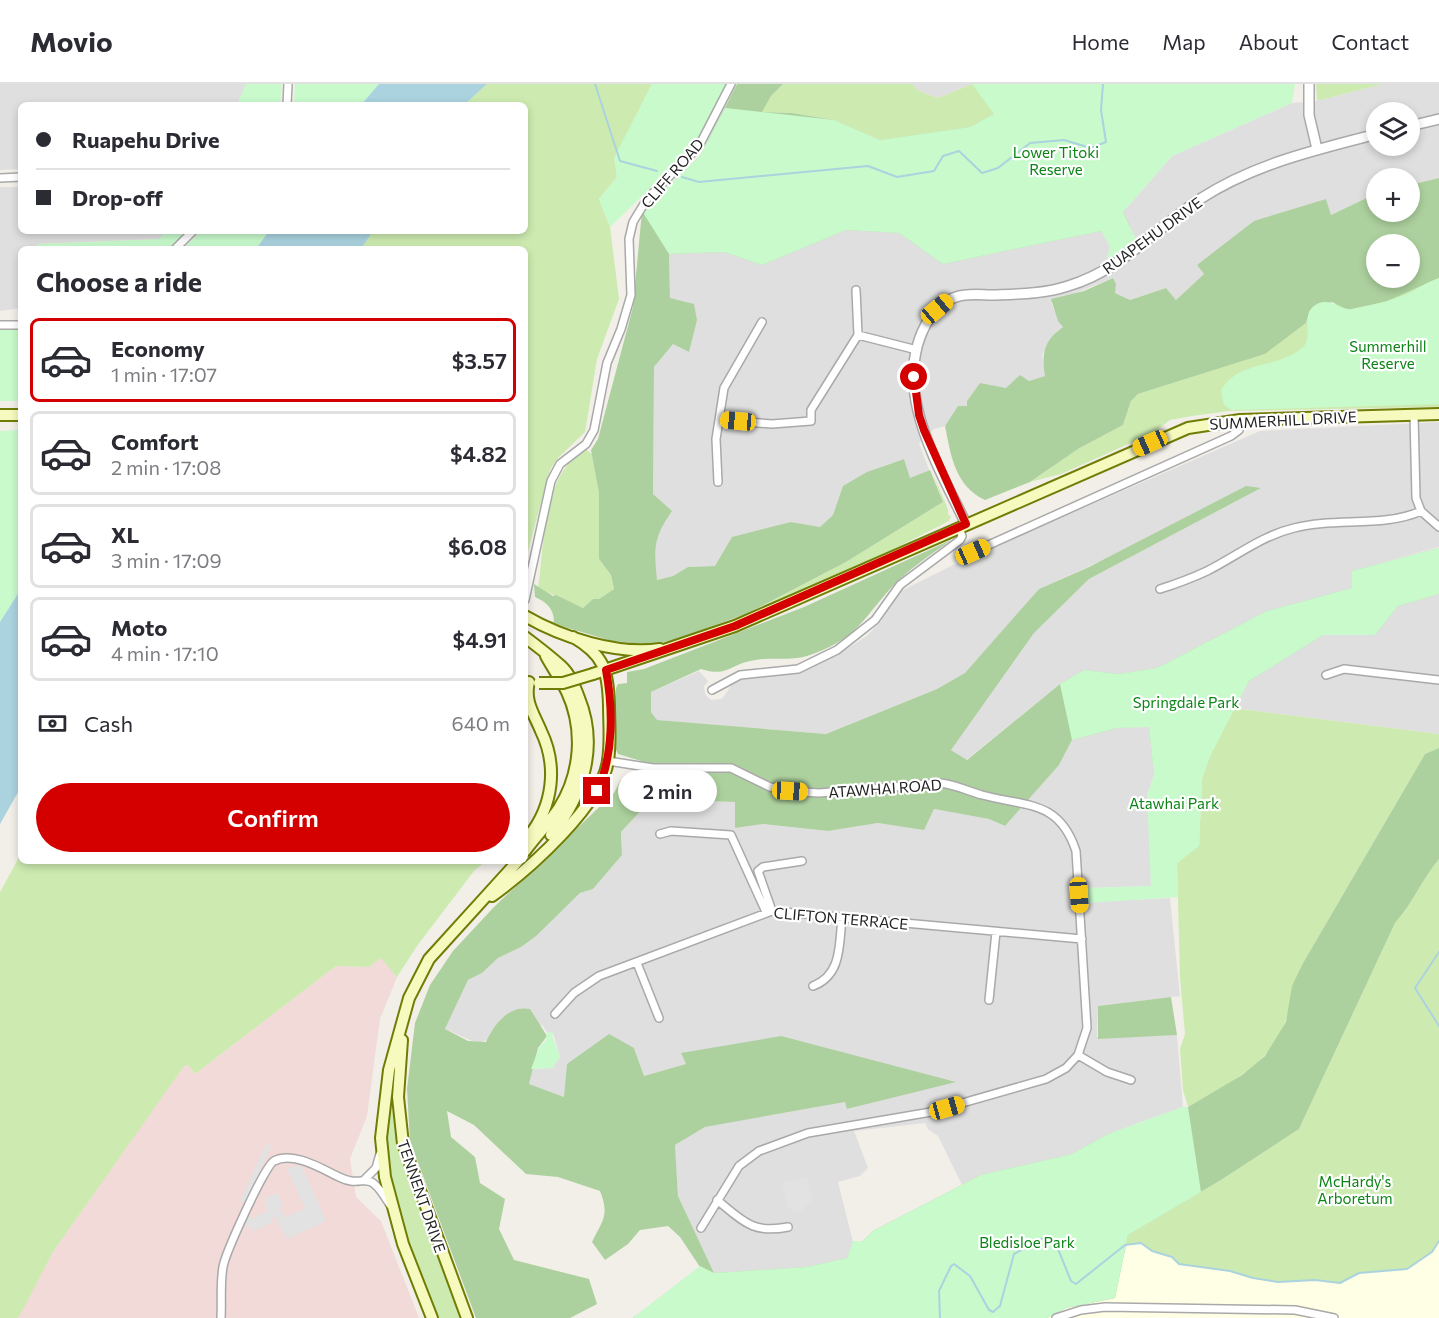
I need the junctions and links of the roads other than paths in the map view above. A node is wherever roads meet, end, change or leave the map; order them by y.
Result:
1 (288, 84) edge
2 (731, 84) edge
3 (1309, 84) edge
4 (287, 102) edge
5 (1439, 119) edge
6 (1420, 124) edge
7 (1366, 137) edge
8 (1317, 149) junction
9 (18, 177) edge
10 (0, 178) edge
11 (190, 234) edge
12 (178, 246) edge
13 (856, 290) dead end
14 (762, 322) dead end
15 (0, 325) edge
16 (18, 325) edge
17 (858, 335) junction
18 (917, 350) junction
19 (1439, 414) edge
20 (1414, 415) junction
21 (720, 420) junction
22 (1240, 420) junction
23 (718, 482) dead end
24 (1421, 511) junction
25 (963, 526) junction
26 (1439, 527) edge
27 (973, 552) dead end
28 (528, 586) edge
29 (1160, 589) dead end
30 (528, 617) edge
31 (573, 637) junction
32 (528, 640) edge
33 (682, 645) junction
34 (544, 653) junction
35 (606, 670) junction
36 (1326, 675) dead end
37 (1439, 680) edge
38 (531, 682) edge
39 (712, 690) dead end
40 (528, 703) edge
41 (528, 703) edge
42 (608, 761) junction
43 (660, 834) dead end
44 (528, 836) edge
45 (528, 847) edge
46 (528, 853) edge
47 (802, 861) dead end
48 (515, 864) edge
49 (769, 912) junction
50 (468, 914) junction
51 (842, 918) junction
52 (996, 932) junction
53 (1082, 939) junction
54 (637, 963) junction
55 (813, 986) dead end
56 (408, 998) junction
57 (989, 1000) dead end
58 (555, 1014) dead end
59 (659, 1018) dead end
60 (1078, 1055) junction
61 (1131, 1080) dead end
62 (381, 1150) junction
63 (365, 1179) junction
64 (717, 1200) junction
65 (393, 1211) junction
66 (788, 1227) dead end
67 (701, 1228) dead end
68 (221, 1318) edge
69 (432, 1318) edge
70 (467, 1318) edge
71 (1056, 1318) edge
72 (1334, 1318) edge

1 - 4 street
2 - 28 street, CLIFF ROAD
3 - 8 street
5 - 6 street
7 - 8 street, RUAPEHU DRIVE
8 - 18 street, RUAPEHU DRIVE
9 - 10 street
11 - 12 street
13 - 17 street
14 - 21 street
15 - 16 street
17 - 18 street
17 - 21 street
18 - 25 street, RUAPEHU DRIVE
19 - 20 main road, SUMMERHILL DRIVE
20 - 22 main road, SUMMERHILL DRIVE
20 - 24 street
21 - 23 street
22 - 25 main road, SUMMERHILL DRIVE
22 - 27 street
24 - 26 street
24 - 29 street
25 - 33 main road, SUMMERHILL DRIVE
25 - 39 street
30 - 31 main road
31 - 33 main road
31 - 35 main road
32 - 34 main road
33 - 35 main road, SUMMERHILL DRIVE
34 - 45 main road
34 - 46 main road
35 - 38 main road, SUMMERHILL DRIVE, bridge
35 - 42 main road
36 - 37 street
38 - 41 main road
40 - 44 main road
42 - 50 main road
42 - 53 street, ATAWHAI ROAD
43 - 49 street
47 - 49 street
48 - 50 main road
49 - 51 street, CLIFTON TERRACE
49 - 54 street, CLIFTON TERRACE
50 - 56 main road, TENNENT DRIVE
51 - 52 street, CLIFTON TERRACE
51 - 55 street
52 - 53 street, CLIFTON TERRACE
52 - 57 street
53 - 60 street, ATAWHAI ROAD
54 - 58 street, CLIFTON TERRACE
54 - 59 street
56 - 62 main road, TENNENT DRIVE
56 - 70 main road, TENNENT DRIVE
60 - 61 street
60 - 64 street
62 - 63 street
62 - 65 main road, TENNENT DRIVE
63 - 65 street
63 - 68 street
64 - 66 street
64 - 67 street
65 - 69 main road, TENNENT DRIVE
71 - 72 street

